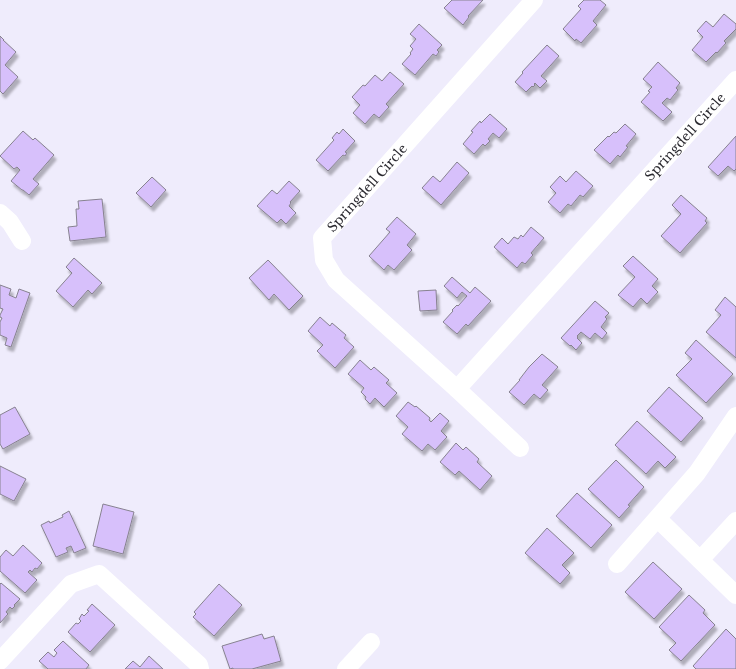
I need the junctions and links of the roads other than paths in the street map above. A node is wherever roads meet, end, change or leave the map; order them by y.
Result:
1 (534, 0) edge
2 (736, 80) edge
3 (0, 213) edge
4 (22, 240) dead end
5 (457, 389) junction
6 (736, 416) edge
7 (520, 448) dead end
8 (658, 519) junction
9 (736, 521) edge
10 (700, 560) junction
11 (617, 564) dead end
12 (736, 595) edge
13 (371, 642) dead end
14 (0, 662) edge
15 (200, 669) edge
16 (346, 669) edge

1 - 5 street, Springdell Circle
2 - 5 street, Springdell Circle
3 - 4 street
5 - 7 street, Springdell Circle
6 - 8 street
8 - 10 street
8 - 11 street
9 - 10 street
10 - 12 street
13 - 16 street
14 - 15 street

